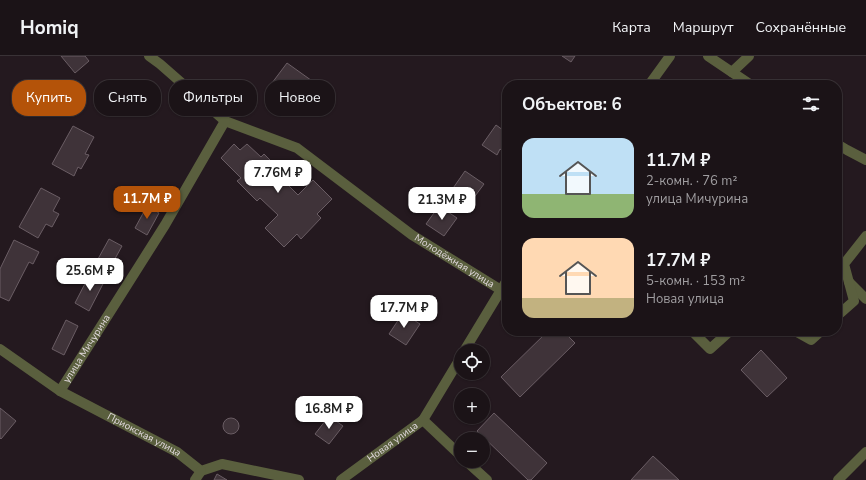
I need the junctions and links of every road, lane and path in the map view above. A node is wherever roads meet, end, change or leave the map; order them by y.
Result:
1 (149, 56) edge
2 (670, 56) edge
3 (708, 56) edge
4 (749, 56) edge
5 (732, 72) junction
6 (653, 80) edge
7 (744, 80) edge
8 (225, 121) junction
9 (842, 147) edge
10 (866, 160) edge
11 (866, 236) edge
12 (849, 282) junction
13 (501, 290) joint
14 (866, 299) edge
15 (842, 311) edge
16 (697, 336) edge
17 (724, 336) edge
18 (804, 336) edge
19 (815, 336) edge
20 (468, 344) edge
21 (0, 349) edge
22 (454, 369) edge
23 (60, 391) junction
24 (423, 420) junction
25 (454, 449) edge
26 (866, 452) edge
27 (474, 468) edge
28 (201, 471) junction
29 (195, 480) edge
30 (299, 480) edge
31 (341, 480) edge
32 (487, 480) edge
33 (838, 480) edge

1 - 8 street
2 - 6 street
3 - 5 street
4 - 5 street
5 - 7 street
8 - 13 street, Молодёжная улица
8 - 23 street, улица Мичурина
9 - 10 street
11 - 12 street
12 - 14 street
12 - 15 street
13 - 20 street
16 - 17 street
18 - 19 street
21 - 23 street, Приокская улица
22 - 24 street, Новая улица
23 - 28 street, Приокская улица
24 - 25 street
24 - 31 street, Новая улица
26 - 33 street
27 - 32 street
28 - 29 street
28 - 30 street

